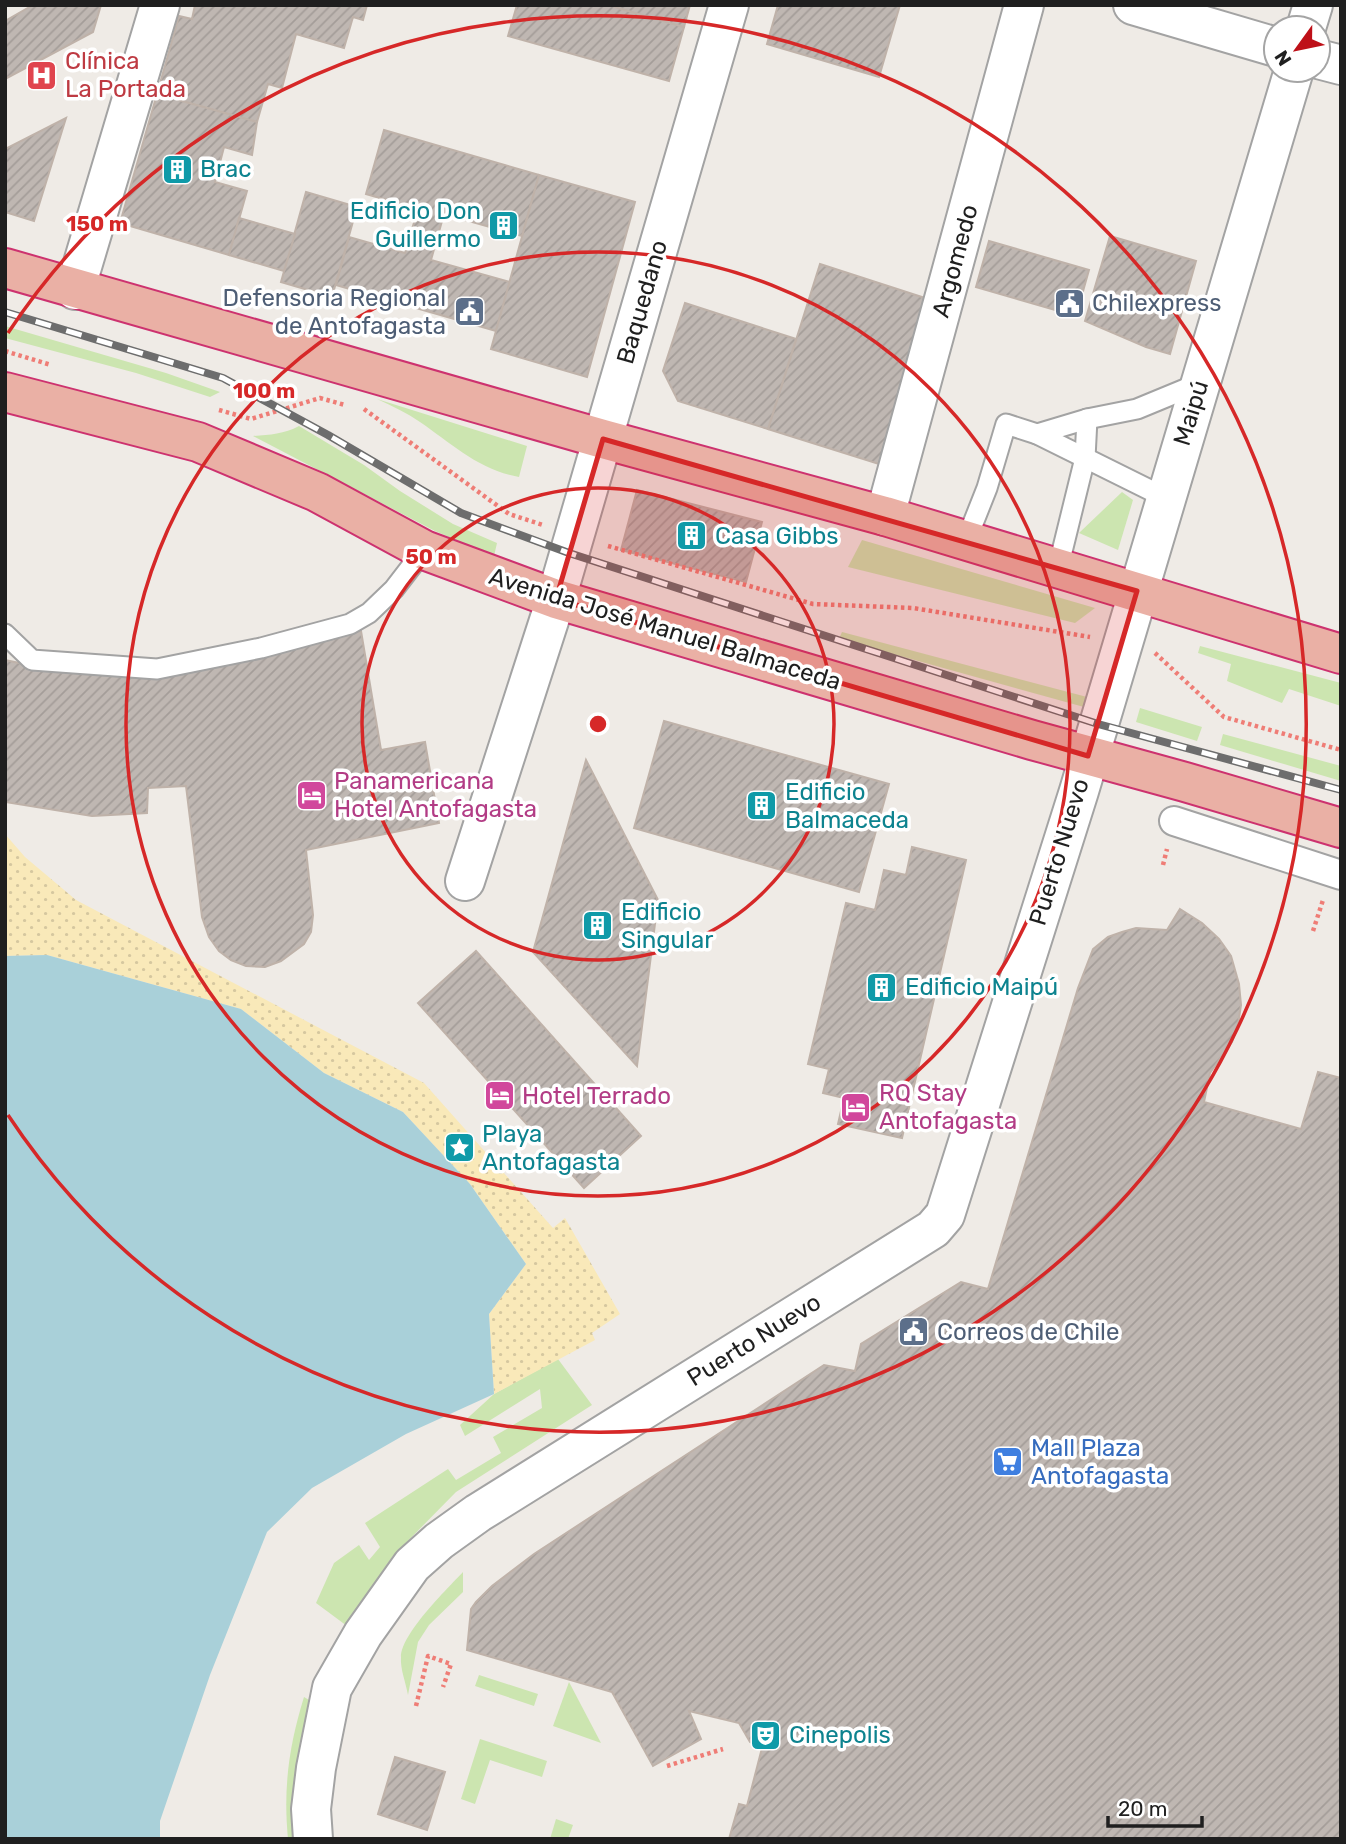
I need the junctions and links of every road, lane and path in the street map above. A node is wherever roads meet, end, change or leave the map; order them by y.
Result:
1 (160, 5) edge
2 (729, 5) edge
3 (1024, 5) edge
4 (1133, 5) edge
5 (1262, 43) edge
6 (1290, 84) edge
7 (5, 268) edge
8 (75, 290) junction
9 (5, 351) edge
10 (56, 366) dead end
11 (1200, 383) junction
12 (5, 391) edge
13 (212, 408) dead end
14 (1087, 419) junction
15 (1037, 434) junction
16 (603, 439) junction
17 (1085, 458) junction
18 (1166, 498) junction
19 (886, 516) junction
20 (574, 536) junction
21 (966, 541) junction
22 (424, 550) junction
23 (1058, 568) junction
24 (1138, 591) junction
25 (556, 599) junction
26 (5, 634) edge
27 (1122, 643) junction
28 (1341, 654) edge
29 (1341, 750) edge
30 (1088, 756) junction
31 (1174, 821) dead end
32 (1341, 828) edge
33 (1341, 875) edge
34 (465, 881) dead end
35 (443, 1687) dead end
36 (416, 1706) dead end
37 (723, 1749) dead end
38 (667, 1766) dead end
39 (313, 1839) edge

1 - 8 street
2 - 16 street, Baquedano
3 - 19 street, Argomedo
4 - 5 street
6 - 11 street, Maipú
7 - 8 highway
8 - 16 highway
9 - 10 path
11 - 14 lane
11 - 18 street, Maipú
12 - 22 highway, Avenida José Manuel Balmaceda
13 - 20 path
14 - 15 lane
14 - 17 lane
15 - 17 lane
15 - 21 lane
16 - 19 highway
16 - 20 street, Baquedano
17 - 18 lane
17 - 23 lane
18 - 24 street, Maipú
19 - 21 highway
20 - 25 street, Baquedano
20 - 27 path
21 - 23 highway
22 - 25 highway, Avenida José Manuel Balmaceda
22 - 26 lane
23 - 24 highway
24 - 27 street, Maipú
24 - 28 highway
25 - 30 highway, Avenida José Manuel Balmaceda
25 - 34 street, Baquedano
27 - 29 path
27 - 30 street, Maipú
30 - 32 highway, Avenida José Manuel Balmaceda
30 - 39 street, Puerto Nuevo
31 - 33 street
35 - 36 path
37 - 38 path

